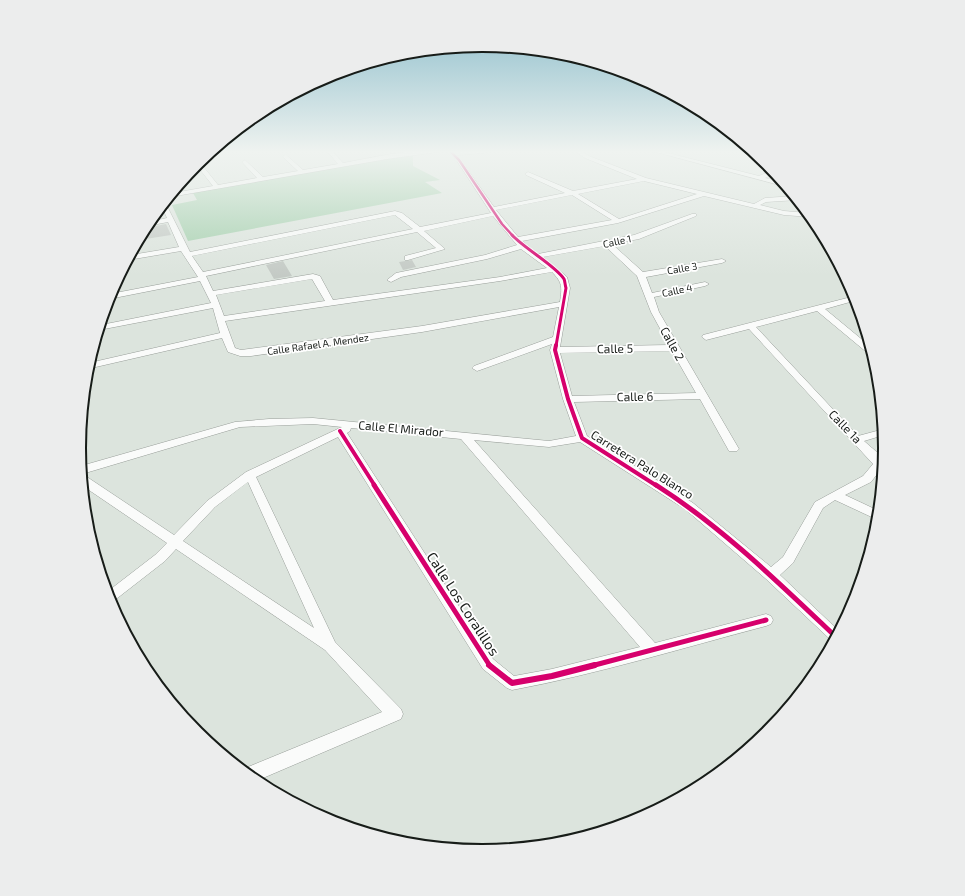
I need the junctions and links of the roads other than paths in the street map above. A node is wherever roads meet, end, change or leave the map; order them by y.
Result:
1 (481, 193) edge
2 (580, 193) edge
3 (697, 193) edge
4 (574, 194) junction
5 (702, 194) junction
6 (790, 198) edge
7 (756, 205) junction
8 (166, 209) edge
9 (493, 211) junction
10 (802, 214) edge
11 (694, 215) dead end
12 (171, 219) junction
13 (618, 221) junction
14 (157, 222) edge
15 (419, 230) junction
16 (519, 243) junction
17 (608, 244) junction
18 (183, 248) junction
19 (188, 255) junction
20 (538, 256) junction
21 (136, 257) edge
22 (408, 258) dead end
23 (722, 261) dead end
24 (554, 269) junction
25 (641, 275) junction
26 (202, 277) junction
27 (392, 280) dead end
28 (705, 284) dead end
29 (210, 294) junction
30 (117, 295) edge
31 (649, 296) junction
32 (849, 300) edge
33 (330, 303) junction
34 (564, 304) junction
35 (216, 305) junction
36 (820, 308) junction
37 (220, 319) junction
38 (750, 325) junction
39 (106, 327) edge
40 (224, 335) junction
41 (706, 337) dead end
42 (556, 339) junction
43 (865, 346) edge
44 (674, 348) junction
45 (555, 350) junction
46 (96, 364) edge
47 (477, 368) dead end
48 (702, 396) junction
49 (568, 399) junction
50 (355, 425) junction
51 (340, 431) junction
52 (464, 434) junction
53 (878, 434) edge
54 (582, 438) junction
55 (856, 440) junction
56 (733, 449) dead end
57 (878, 461) edge
58 (878, 468) edge
59 (87, 469) edge
60 (250, 475) junction
61 (88, 483) edge
62 (836, 496) junction
63 (873, 513) edge
64 (175, 542) junction
65 (771, 575) junction
66 (115, 594) edge
67 (766, 620) dead end
68 (832, 633) edge
69 (330, 646) junction
70 (652, 650) junction
71 (255, 772) edge

1 - 9 street, Carretera Palo Blanco
2 - 4 street
3 - 5 street
4 - 9 street
4 - 13 street
5 - 7 street
5 - 13 street
6 - 7 street
7 - 10 street
8 - 12 street, Calle Rafael A. Mendez
9 - 15 street
9 - 16 street, Carretera Palo Blanco
11 - 17 street, Calle 1
12 - 14 street
12 - 18 street, Calle Rafael A. Mendez
13 - 16 street
15 - 19 street
15 - 22 street
15 - 26 street
16 - 20 street, Carretera Palo Blanco
16 - 27 street
17 - 20 street, Calle 1
17 - 25 street, Calle 2
18 - 19 street, Calle Rafael A. Mendez
18 - 21 street
19 - 26 street, Calle Rafael A. Mendez
20 - 24 street, Carretera Palo Blanco
23 - 25 street, Calle 3
24 - 33 street
24 - 34 street, Carretera Palo Blanco
25 - 31 street, Calle 2
26 - 29 street, Calle Rafael A. Mendez
26 - 30 street
28 - 31 street, Calle 4
29 - 33 street
29 - 35 street, Calle Rafael A. Mendez
31 - 44 street, Calle 2
32 - 36 street
33 - 37 street
34 - 40 street, Calle Rafael A. Mendez
34 - 42 street, Carretera Palo Blanco
35 - 37 street, Calle Rafael A. Mendez
35 - 39 street
36 - 38 street
36 - 43 street
37 - 40 street, Calle Rafael A. Mendez
38 - 41 street
38 - 55 street, Calle 1a
40 - 46 street
42 - 45 street, Carretera Palo Blanco
42 - 47 street
44 - 45 street, Calle 5
44 - 48 street, Calle 2
45 - 49 street, Carretera Palo Blanco
48 - 49 street, Calle 6
48 - 56 street, Calle 2
49 - 54 street, Carretera Palo Blanco
50 - 51 street
50 - 52 street, Calle El Mirador
50 - 59 street, Calle El Mirador
51 - 60 street
51 - 70 street, Calle Los Coralillos
52 - 54 street, Calle El Mirador
52 - 70 street
53 - 55 street
54 - 65 street, Carretera Palo Blanco
55 - 57 street, Calle 1a
58 - 62 street, Calle 1a
60 - 64 street
60 - 69 street
61 - 64 street
62 - 63 street
62 - 65 street, Calle 1a
64 - 66 street
64 - 69 street
65 - 68 street, Carretera Palo Blanco
67 - 70 street, Calle Los Coralillos
69 - 71 street

